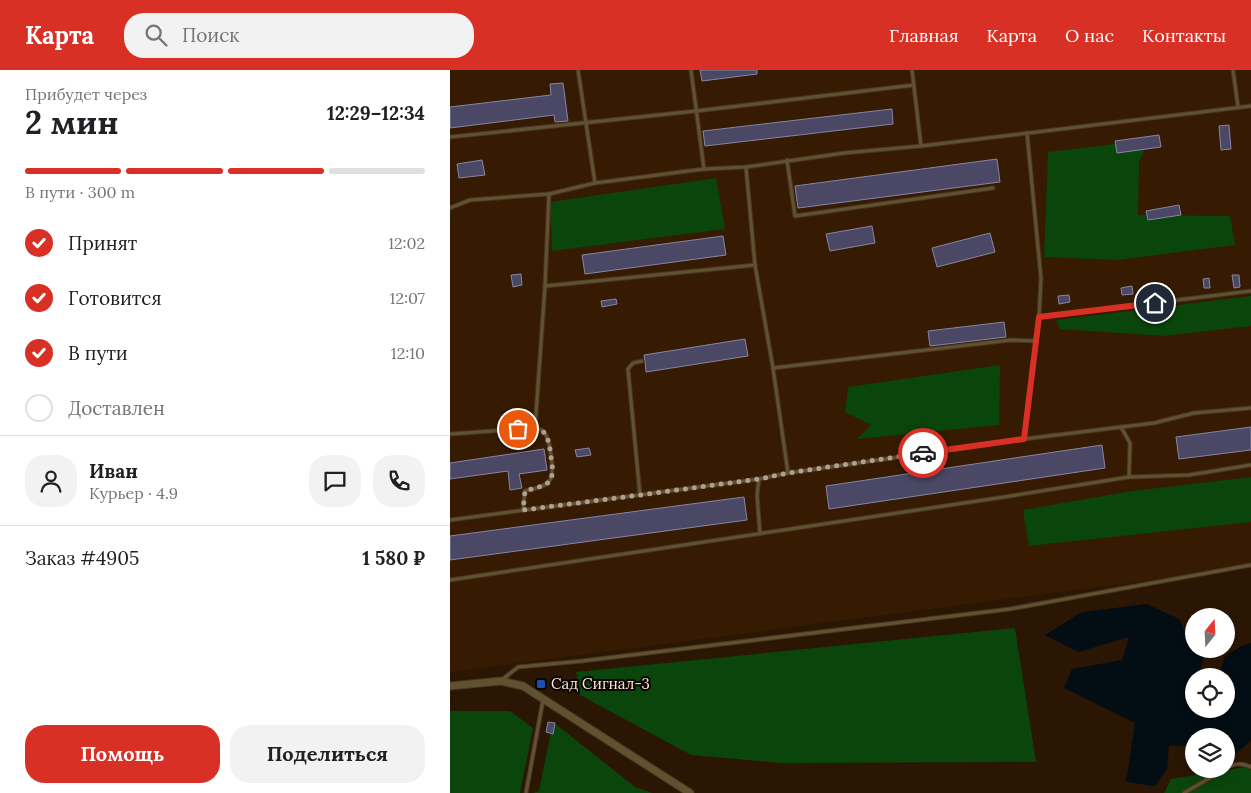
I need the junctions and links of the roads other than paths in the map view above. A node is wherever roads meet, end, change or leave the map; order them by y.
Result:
1 (578, 70) edge
2 (690, 70) edge
3 (912, 70) edge
4 (1233, 70) edge
5 (914, 84) junction
6 (1251, 106) edge
7 (1238, 107) junction
8 (696, 111) junction
9 (585, 123) junction
10 (1027, 133) junction
11 (450, 137) edge
12 (921, 146) junction
13 (787, 160) junction
14 (746, 167) junction
15 (704, 169) junction
16 (595, 183) junction
17 (993, 188) dead end
18 (549, 194) junction
19 (450, 208) edge
20 (755, 265) junction
21 (545, 286) junction
22 (1251, 291) edge
23 (1039, 317) junction
24 (1036, 341) junction
25 (642, 361) dead end
26 (773, 368) junction
27 (1251, 408) edge
28 (1121, 427) junction
29 (535, 428) junction
30 (450, 434) edge
31 (1024, 439) junction
32 (1251, 465) edge
33 (788, 473) junction
34 (1129, 477) junction
35 (759, 479) junction
36 (640, 495) junction
37 (523, 510) junction
38 (450, 520) edge
39 (760, 534) junction
40 (1251, 565) edge
41 (450, 580) edge
42 (502, 681) junction
43 (450, 686) edge
44 (543, 699) junction
45 (1235, 764) edge
46 (1251, 766) edge
47 (1209, 778) edge
48 (526, 793) edge
49 (690, 793) edge
50 (1184, 793) edge

1 - 9 lane
2 - 8 lane
3 - 5 lane
4 - 7 lane
5 - 8 lane
5 - 12 lane
6 - 7 lane
7 - 10 lane
8 - 9 lane
8 - 15 lane
9 - 11 lane
9 - 16 lane
10 - 12 lane
10 - 23 lane
12 - 13 lane
13 - 14 lane
13 - 17 lane
14 - 15 lane
14 - 20 lane
15 - 16 lane
16 - 18 lane
18 - 19 lane
18 - 21 lane
20 - 21 lane
20 - 26 lane
21 - 29 lane
22 - 23 lane
23 - 24 lane
24 - 26 lane
24 - 31 lane
25 - 36 lane
26 - 33 lane
27 - 28 lane
28 - 31 lane
28 - 34 lane
29 - 30 lane
29 - 37 lane
31 - 33 lane
32 - 34 lane
33 - 35 lane
34 - 39 lane
35 - 36 lane
35 - 39 lane
36 - 37 lane
37 - 38 lane
39 - 41 lane
40 - 42 lane
42 - 43 street
42 - 44 street
44 - 48 lane
44 - 49 street
45 - 46 lane
47 - 50 lane

